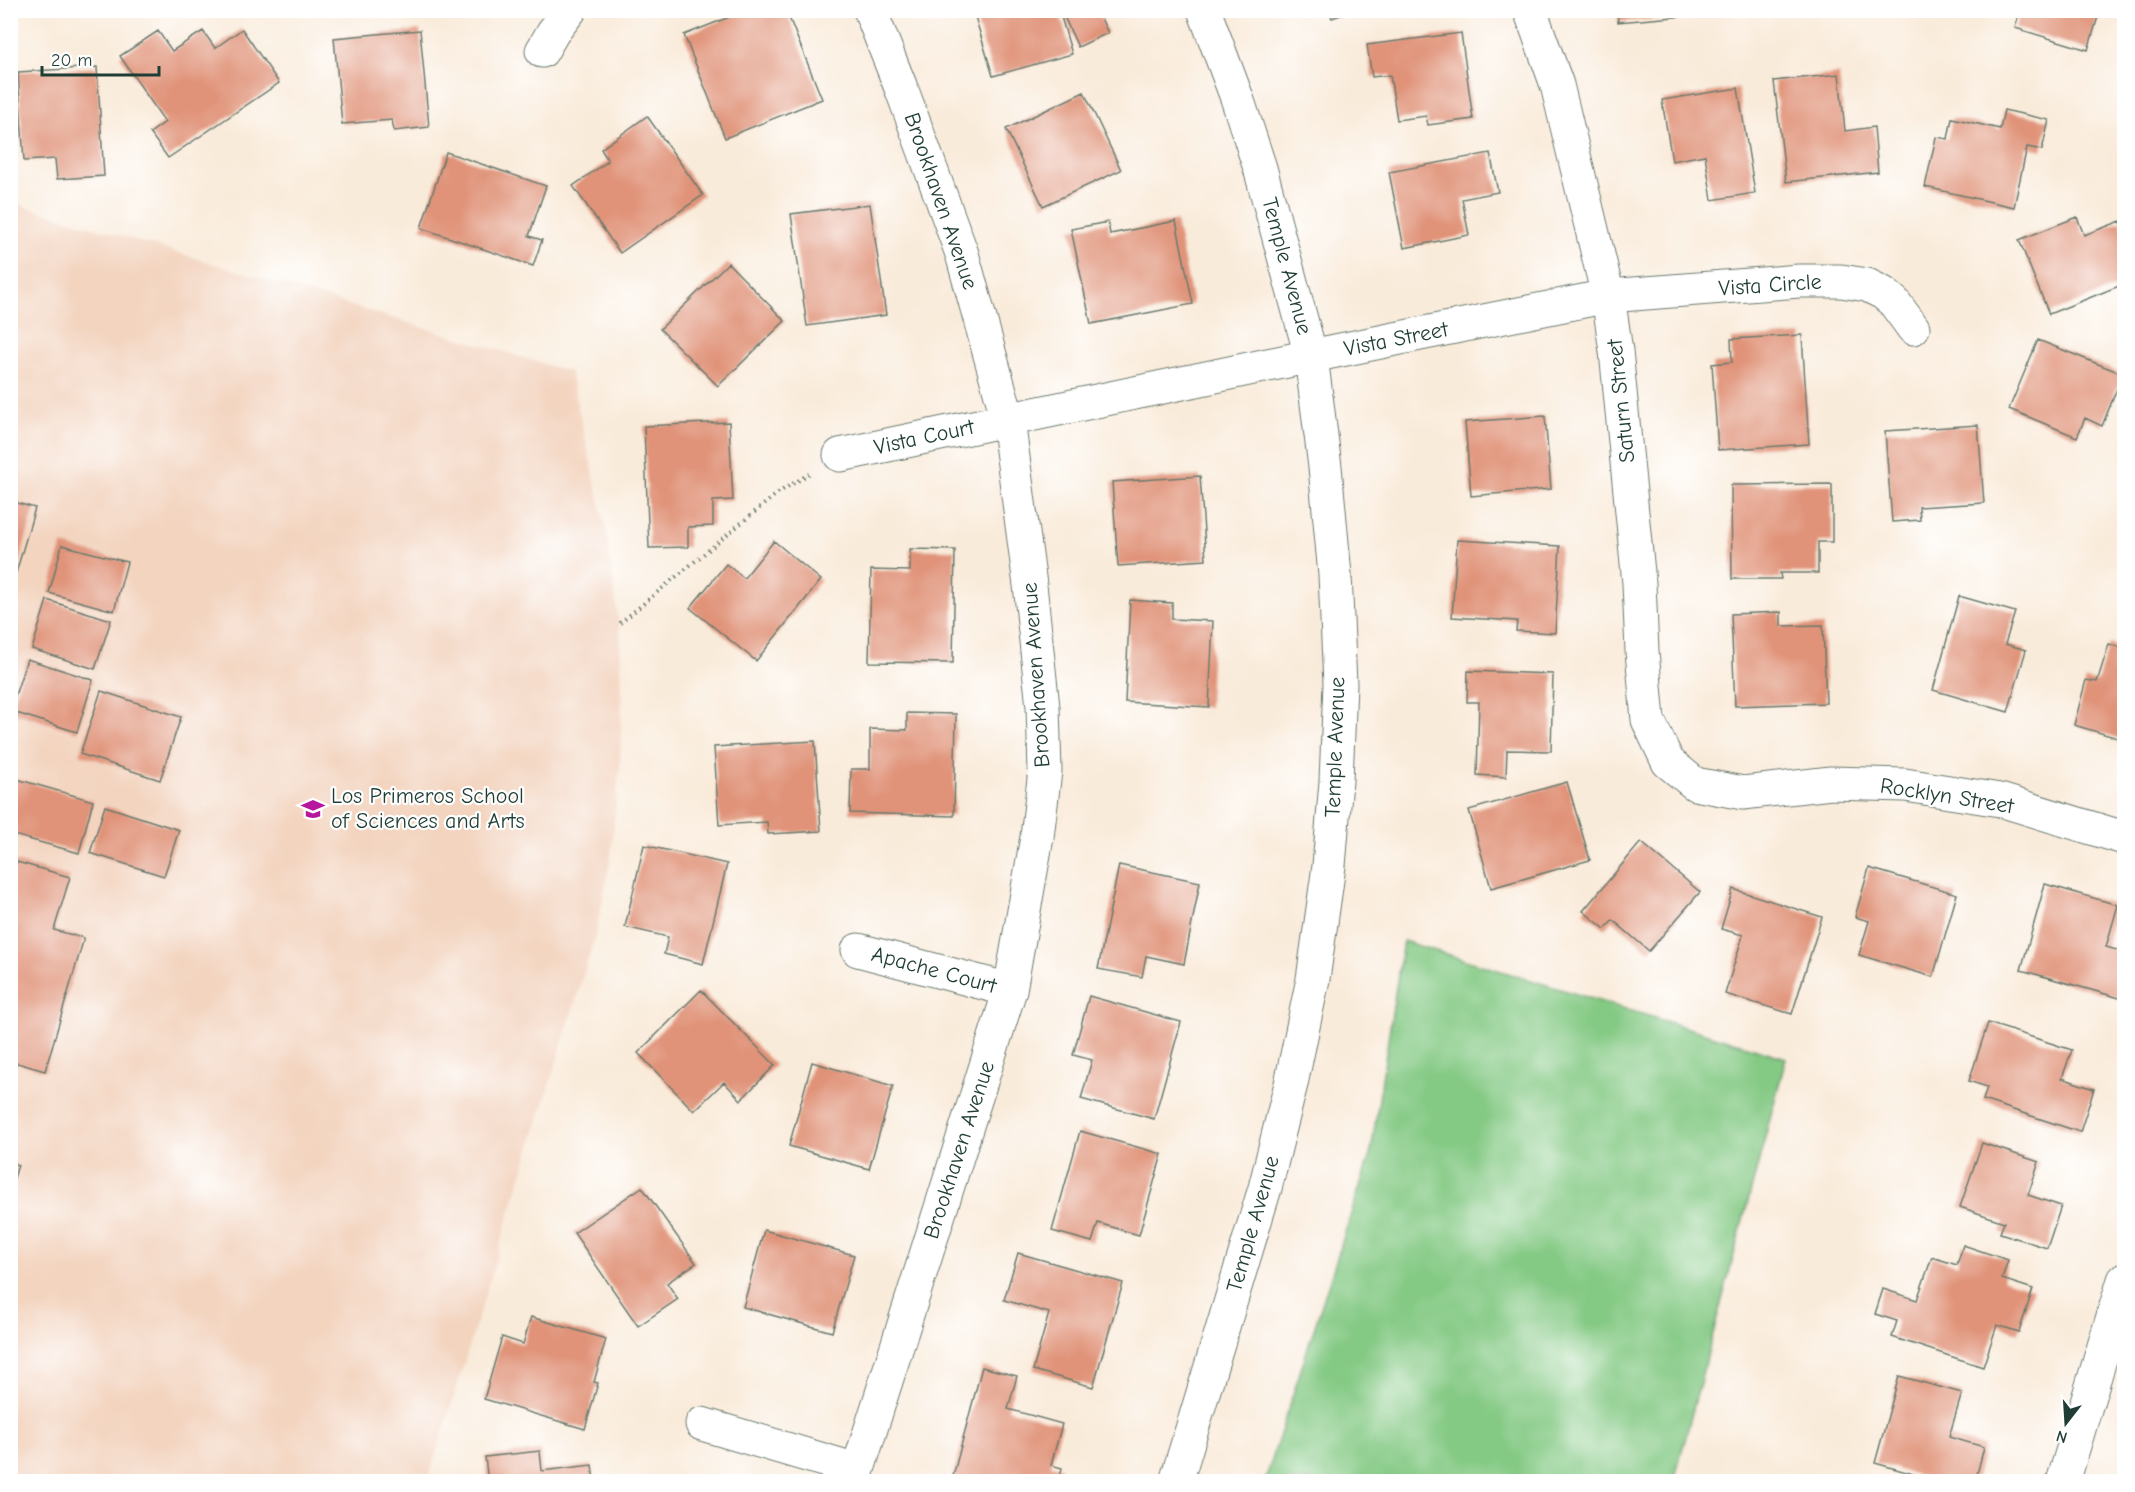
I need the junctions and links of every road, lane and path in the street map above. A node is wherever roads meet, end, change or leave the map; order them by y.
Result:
1 (570, 10) edge
2 (870, 10) edge
3 (1203, 10) edge
4 (1530, 10) edge
5 (542, 51) dead end
6 (1608, 297) junction
7 (1913, 328) dead end
8 (1311, 356) junction
9 (1008, 420) junction
10 (840, 455) joint
11 (620, 622) dead end
12 (1695, 784) joint
13 (2124, 838) edge
14 (858, 950) dead end
15 (1010, 990) junction
16 (2124, 1280) edge
17 (702, 1424) dead end
18 (855, 1476) edge
19 (1176, 1482) edge
20 (2063, 1482) edge

1 - 5 street
2 - 9 street, Brookhaven Avenue
3 - 8 street, Temple Avenue
4 - 6 street, Saturn Street
6 - 7 street, Vista Circle
6 - 8 street, Vista Street
6 - 12 street, Saturn Street
8 - 9 street, Vista Street
8 - 19 street, Temple Avenue
9 - 10 street, Vista Court
9 - 15 street, Brookhaven Avenue
10 - 11 path
12 - 13 street, Rocklyn Street
14 - 15 street, Apache Court
15 - 18 street, Brookhaven Avenue
16 - 20 street
17 - 18 street

